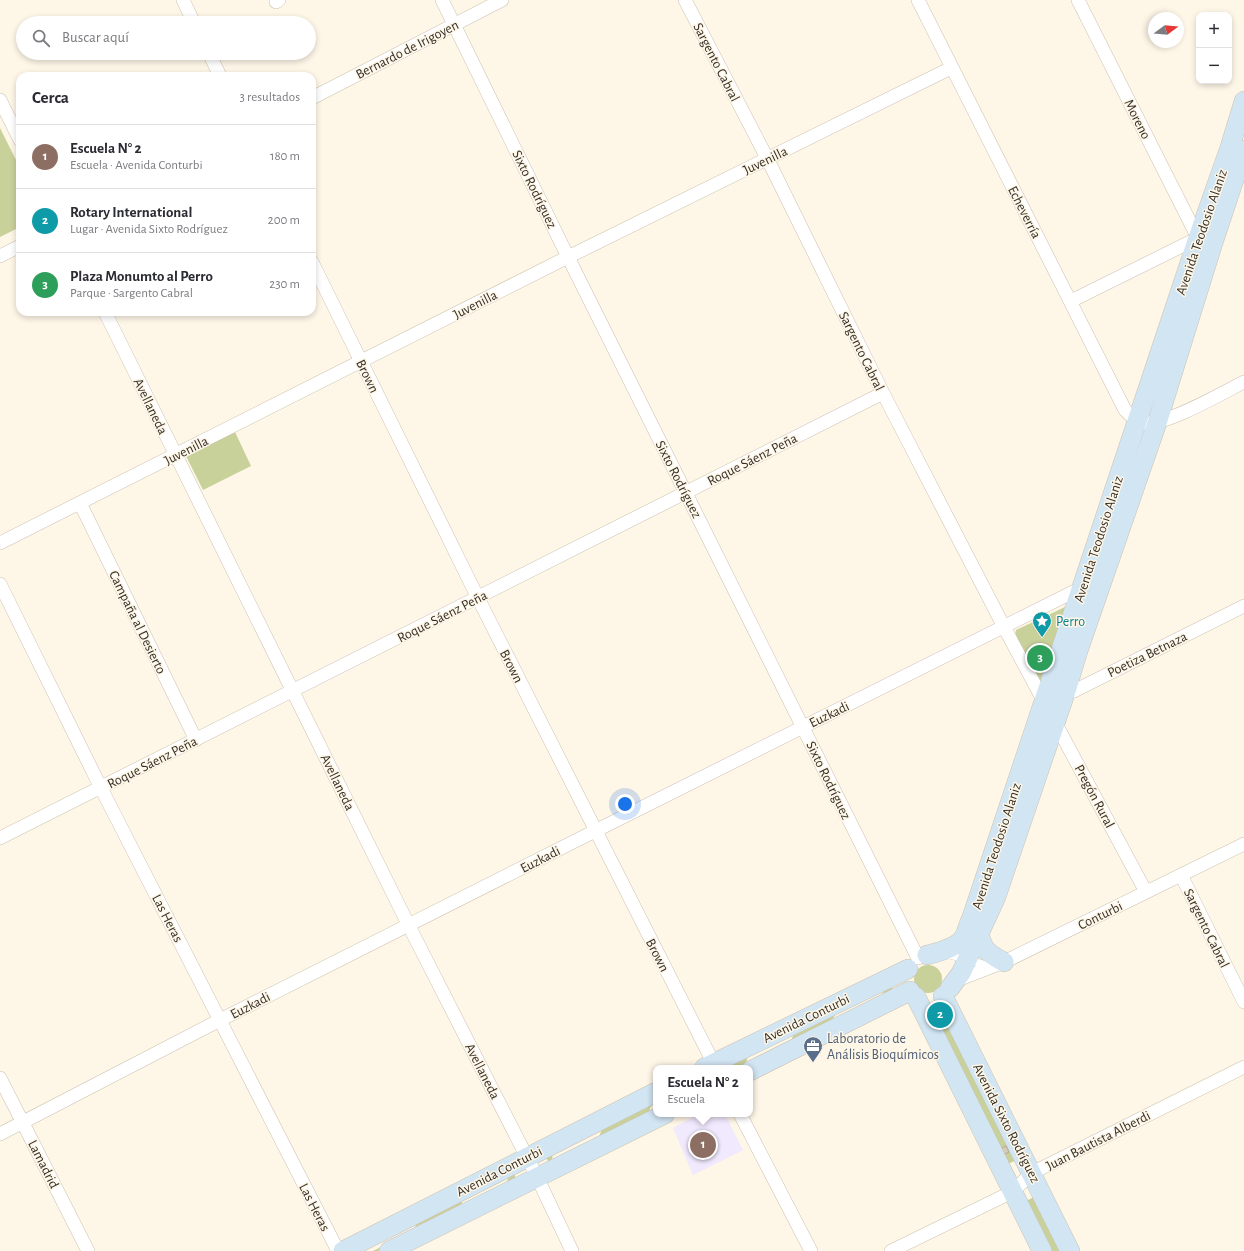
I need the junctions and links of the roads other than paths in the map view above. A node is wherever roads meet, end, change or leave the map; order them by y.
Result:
1 (183, 0) edge
2 (442, 0) edge
3 (502, 0) edge
4 (685, 0) edge
5 (918, 0) edge
6 (1078, 0) edge
7 (191, 16) edge
8 (454, 24) junction
9 (212, 60) edge
10 (951, 68) junction
11 (218, 72) edge
12 (316, 96) edge
13 (0, 100) edge
14 (1244, 101) edge
15 (16, 132) edge
16 (1240, 150) edge
17 (767, 158) junction
18 (1205, 240) junction
19 (16, 248) edge
20 (0, 256) edge
21 (568, 257) junction
22 (316, 270) edge
23 (1071, 301) junction
24 (107, 316) edge
25 (361, 362) junction
26 (1244, 382) edge
27 (883, 393) junction
28 (1137, 422) junction
29 (1156, 422) junction
30 (176, 455) junction
31 (686, 492) junction
32 (80, 503) junction
33 (0, 544) edge
34 (0, 584) edge
35 (1082, 588) junction
36 (478, 598) junction
37 (1244, 606) edge
38 (1004, 627) junction
39 (293, 691) junction
40 (1053, 693) junction
41 (1055, 721) junction
42 (803, 727) junction
43 (196, 740) junction
44 (100, 788) junction
45 (595, 831) junction
46 (1, 834) edge
47 (1244, 844) edge
48 (1004, 847) junction
49 (1181, 875) junction
50 (1146, 892) junction
51 (975, 908) junction
52 (409, 926) junction
53 (979, 934) junction
54 (923, 958) junction
55 (967, 960) junction
56 (998, 964) junction
57 (949, 988) junction
58 (913, 994) junction
59 (1244, 1002) edge
60 (220, 1020) junction
61 (711, 1065) edge
62 (713, 1065) edge
63 (1244, 1067) edge
64 (753, 1070) edge
65 (0, 1078) edge
66 (653, 1094) edge
67 (658, 1117) edge
68 (742, 1117) edge
69 (23, 1123) junction
70 (0, 1134) edge
71 (526, 1157) junction
72 (1032, 1173) junction
73 (537, 1177) junction
74 (1012, 1192) junction
75 (88, 1251) edge
76 (338, 1251) edge
77 (343, 1251) edge
78 (389, 1251) edge
79 (572, 1251) edge
80 (811, 1251) edge
81 (891, 1251) edge
82 (1042, 1251) edge
83 (1070, 1251) edge

1 - 7 street
2 - 8 street, Sixto Rodríguez
3 - 8 street, Bernardo de Irigoyen
4 - 17 street, Sargento Cabral
5 - 10 street, Echeverría
6 - 18 street, Moreno
8 - 12 street, Bernardo de Irigoyen
8 - 21 street, Sixto Rodríguez
9 - 11 street
10 - 17 street, Juvenilla
10 - 23 street, Echeverría
13 - 15 street
14 - 16 main road, Avenida Teodosio Alaniz
16 - 18 main road, Avenida Teodosio Alaniz
17 - 21 street, Juvenilla
17 - 27 street, Sargento Cabral
18 - 23 street
18 - 28 main road, Avenida Teodosio Alaniz
18 - 29 main road, Avenida Teodosio Alaniz
19 - 20 street
21 - 25 street, Juvenilla
21 - 31 street, Sixto Rodríguez
22 - 25 street, Brown
23 - 28 street, Echeverría
24 - 30 street, Avellaneda
25 - 30 street, Juvenilla
25 - 36 street, Brown
26 - 29 street
27 - 31 street, Roque Sáenz Peña
27 - 38 street, Sargento Cabral
28 - 29 street
28 - 35 main road, Avenida Teodosio Alaniz
29 - 40 main road, Avenida Teodosio Alaniz
30 - 32 street, Juvenilla
30 - 39 street, Avellaneda
31 - 36 street, Roque Sáenz Peña
31 - 42 street, Sixto Rodríguez
32 - 33 street, Juvenilla
32 - 43 street, Campaña al Desierto
34 - 44 street, Las Heras
35 - 38 street, Euzkadi
35 - 40 main road, Avenida Teodosio Alaniz
36 - 39 street, Roque Sáenz Peña
36 - 45 street, Brown
37 - 40 street, Poetiza Betnaza
38 - 40 street, Sargento Cabral
38 - 42 street, Euzkadi
39 - 43 street, Roque Sáenz Peña
39 - 52 street, Avellaneda
40 - 41 main road, Avenida Teodosio Alaniz
40 - 48 main road, Avenida Teodosio Alaniz
41 - 48 main road, Avenida Teodosio Alaniz
41 - 50 street, Pregón Rural
42 - 45 street, Euzkadi
42 - 54 street, Sixto Rodríguez
43 - 44 street, Roque Sáenz Peña
44 - 46 street, Roque Sáenz Peña
44 - 60 street, Las Heras
45 - 52 street, Euzkadi
45 - 61 street, Brown
47 - 49 street, Conturbi
48 - 51 main road, Avenida Teodosio Alaniz
48 - 53 main road, Avenida Teodosio Alaniz
49 - 50 street, Conturbi
49 - 59 street, Sargento Cabral
50 - 56 street, Conturbi
51 - 53 main road
51 - 54 main road, Avenida Teodosio Alaniz
52 - 60 street, Euzkadi
52 - 71 street, Avellaneda
53 - 55 main road, Avenida Teodosio Alaniz
53 - 56 main road
54 - 55 lane
54 - 57 main road
54 - 58 main road, Avenida Sixto Rodríguez
54 - 62 main road, Avenida Conturbi
55 - 56 lane
55 - 57 main road, Avenida Teodosio Alaniz
56 - 57 street, Conturbi
57 - 58 main road
57 - 72 main road, Avenida Sixto Rodríguez
58 - 64 main road, Avenida Conturbi
58 - 74 main road, Avenida Sixto Rodríguez
60 - 69 street, Euzkadi
60 - 76 street, Las Heras
63 - 72 street, Juan Bautista Alberdi
65 - 69 street, Lamadrid
66 - 71 main road, Avenida Conturbi
67 - 73 main road, Avenida Conturbi
68 - 80 street
69 - 70 street, Euzkadi
69 - 75 street, Lamadrid
71 - 73 street, Avellaneda
71 - 77 main road, Avenida Conturbi
72 - 74 street, Juan Bautista Alberdi
72 - 83 main road, Avenida Sixto Rodríguez
73 - 78 main road, Avenida Conturbi
73 - 79 street, Avellaneda
74 - 81 street, Juan Bautista Alberdi
74 - 82 main road, Avenida Sixto Rodríguez

